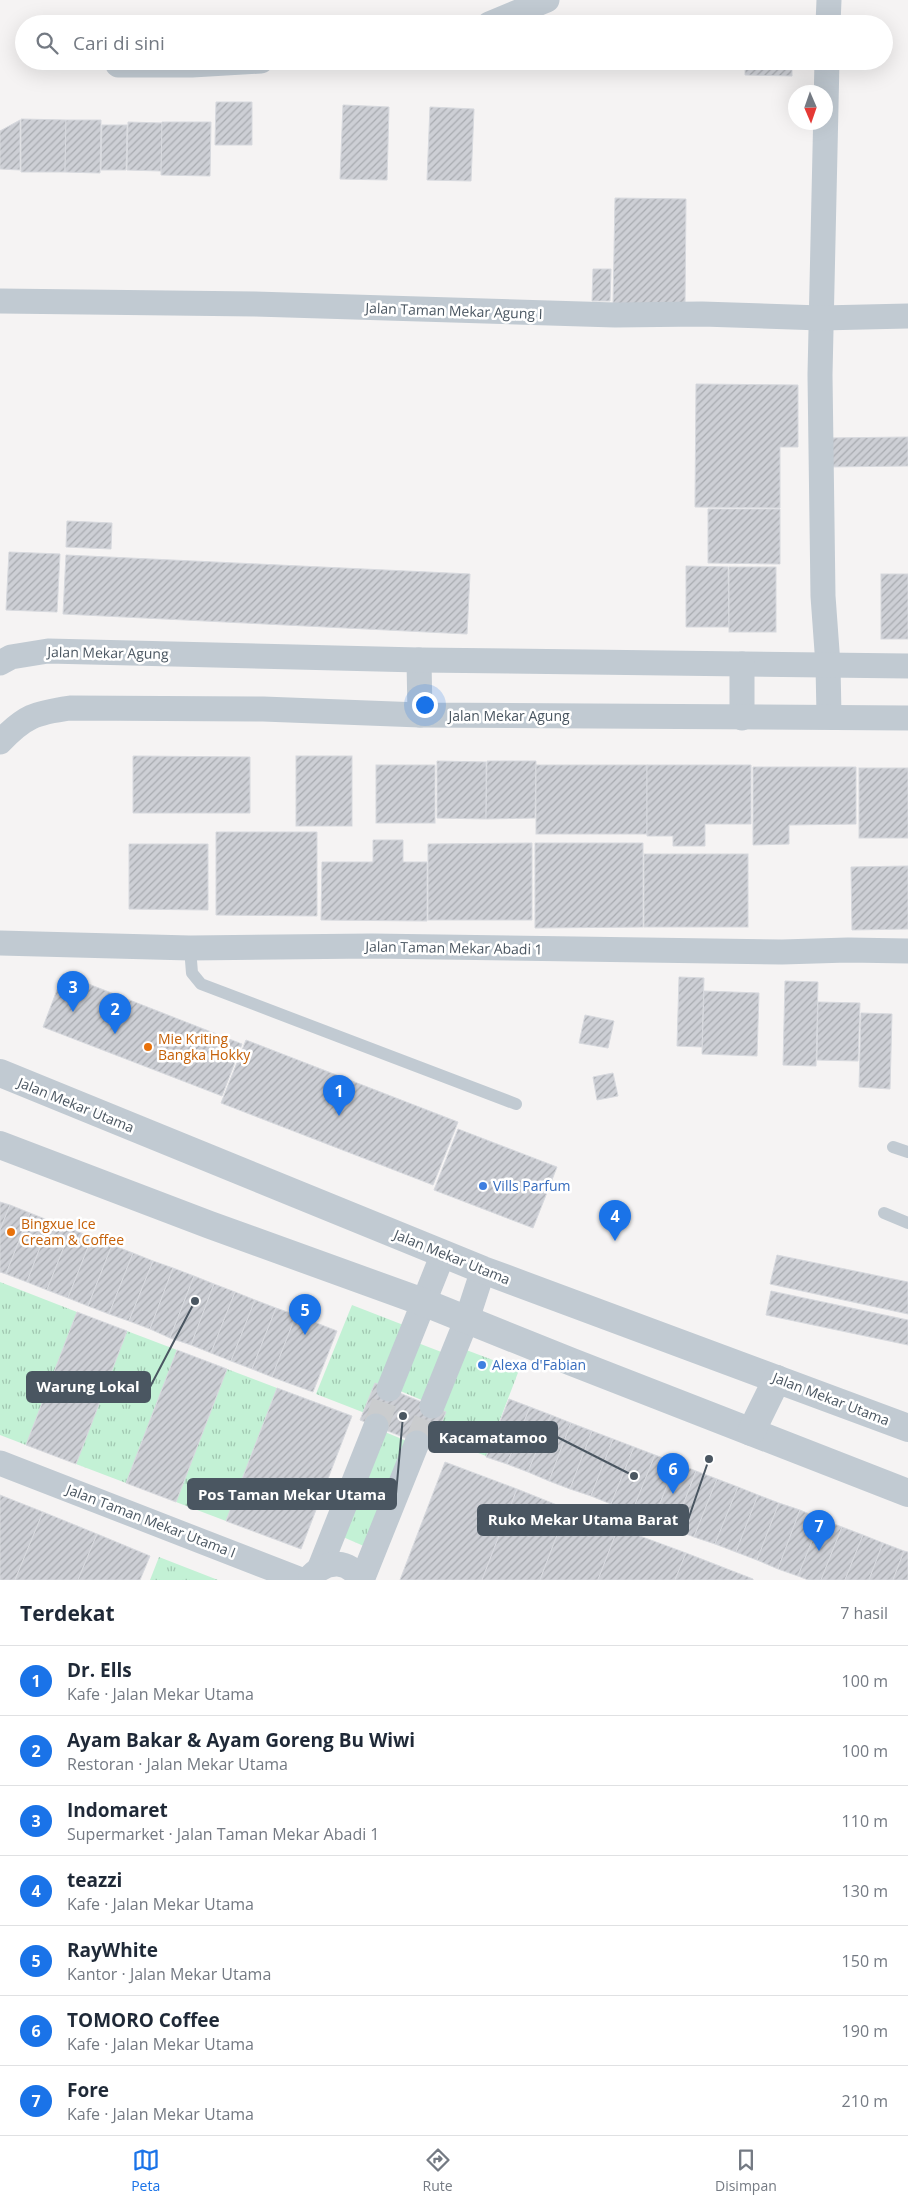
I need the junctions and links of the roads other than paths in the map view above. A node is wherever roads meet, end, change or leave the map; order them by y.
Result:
1 (547, 0) edge
2 (829, 0) edge
3 (511, 15) edge
4 (828, 15) edge
5 (827, 70) edge
6 (0, 301) edge
7 (908, 316) edge
8 (820, 318) junction
9 (419, 660) junction
10 (0, 663) edge
11 (742, 664) junction
12 (828, 665) junction
13 (908, 666) edge
14 (420, 715) junction
15 (829, 716) junction
16 (742, 718) junction
17 (908, 718) edge
18 (0, 742) edge
19 (0, 943) edge
20 (190, 948) junction
21 (908, 951) edge
22 (0, 1073) edge
23 (516, 1104) dead end
24 (0, 1145) edge
25 (893, 1147) dead end
26 (908, 1152) edge
27 (884, 1213) dead end
28 (908, 1222) edge
29 (443, 1254) junction
30 (483, 1270) junction
31 (423, 1302) junction
32 (467, 1319) junction
33 (777, 1378) junction
34 (389, 1389) tunnel mouth
35 (432, 1406) tunnel mouth
36 (376, 1426) tunnel mouth
37 (908, 1428) edge
38 (751, 1432) junction
39 (417, 1442) tunnel mouth
40 (0, 1462) edge
41 (908, 1493) edge
42 (310, 1576) edge
43 (361, 1580) edge

1 - 3 street
2 - 4 street
5 - 8 street
6 - 8 street, Jalan Taman Mekar Agung I
7 - 8 street, Jalan Taman Mekar Agung I
8 - 12 street
9 - 10 street, Jalan Mekar Agung
9 - 11 street, Jalan Mekar Agung
9 - 14 street
11 - 12 street, Jalan Mekar Agung
11 - 16 street
12 - 13 street, Jalan Mekar Agung
12 - 15 street
14 - 16 street, Jalan Mekar Agung
14 - 18 street, Jalan Mekar Agung
15 - 16 street, Jalan Mekar Agung
15 - 17 street, Jalan Mekar Agung
19 - 20 street, Jalan Taman Mekar Abadi 1
20 - 21 street, Jalan Taman Mekar Abadi 1
20 - 23 lane
22 - 29 street, Jalan Mekar Utama
24 - 31 street
25 - 26 lane
27 - 28 lane
29 - 30 street, Jalan Mekar Utama
29 - 31 street
30 - 32 street
30 - 33 street, Jalan Mekar Utama
31 - 32 street
31 - 34 street
32 - 35 street
32 - 38 street
33 - 37 street, Jalan Mekar Utama
33 - 38 street
36 - 42 street
38 - 41 street
39 - 43 street
40 - 42 street, Jalan Taman Mekar Utama I
42 - 43 street

